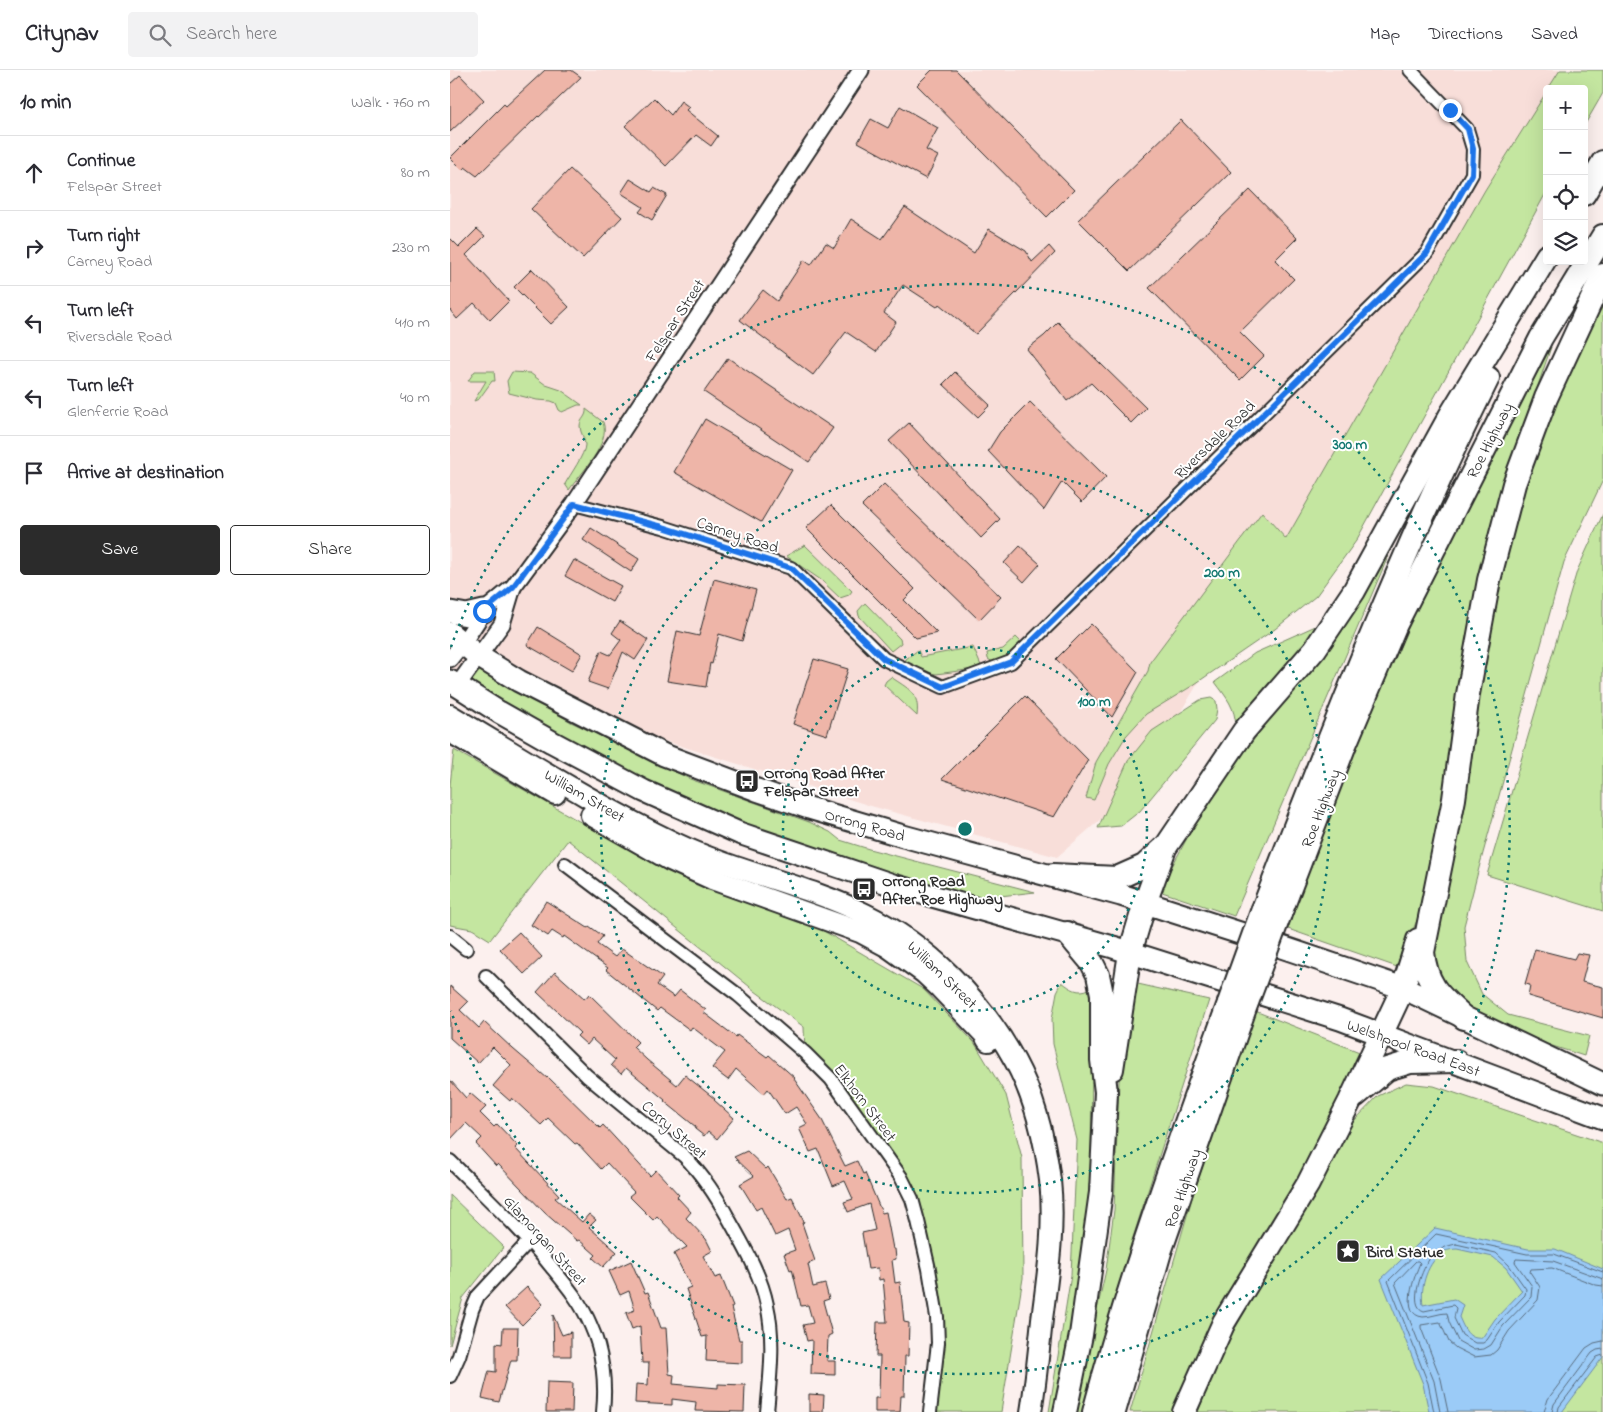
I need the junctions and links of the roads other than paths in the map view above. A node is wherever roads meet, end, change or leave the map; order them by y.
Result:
1 (861, 70) edge
2 (1410, 70) edge
3 (1603, 162) edge
4 (1588, 187) edge
5 (1603, 236) edge
6 (1543, 263) edge
7 (1546, 265) edge
8 (1603, 275) edge
9 (574, 504) junction
10 (513, 587) junction
11 (484, 611) junction
12 (450, 612) edge
13 (460, 648) edge
14 (454, 683) edge
15 (943, 687) joint
16 (450, 714) edge
17 (450, 732) edge
18 (1166, 845) junction
19 (565, 864) dead end
20 (1440, 873) junction
21 (1053, 876) junction
22 (1145, 903) junction
23 (1271, 911) junction
24 (1066, 934) junction
25 (450, 936) edge
26 (466, 949) dead end
27 (1130, 953) junction
28 (486, 976) dead end
29 (1402, 988) junction
30 (1232, 998) junction
31 (1464, 1018) junction
32 (1381, 1034) junction
33 (1456, 1062) junction
34 (1603, 1084) edge
35 (1106, 1092) junction
36 (1350, 1101) junction
37 (1603, 1118) edge
38 (450, 1161) edge
39 (530, 1240) junction
40 (450, 1376) edge
41 (603, 1412) edge
42 (767, 1412) edge
43 (930, 1412) edge
44 (1017, 1412) edge
45 (1031, 1412) edge
46 (1065, 1412) edge
47 (1094, 1412) edge
48 (1114, 1412) edge
49 (1184, 1412) edge

1 - 9 street, Felspar Street
2 - 15 street, Riversdale Road
3 - 4 highway
5 - 23 highway, Roe Highway
6 - 18 highway
7 - 23 highway, Roe Highway
8 - 20 highway
9 - 10 street, Felspar Street
9 - 15 street, Carney Road
10 - 11 street, Felspar Street
10 - 13 street, Felspar Street
11 - 12 highway
11 - 13 street, Felspar Street
13 - 14 street, Felspar Street
13 - 21 highway, Orrong Road
14 - 24 highway
16 - 45 main road, William Street
17 - 44 main road, William Street
18 - 21 highway
18 - 22 highway
19 - 43 street, Elkhorn Street
20 - 29 highway
20 - 31 highway
21 - 22 highway, Orrong Road
22 - 27 highway
22 - 29 highway, Orrong Road
23 - 30 highway, Roe Highway, bridge
24 - 27 highway
24 - 35 highway
25 - 26 street
27 - 30 highway
27 - 35 highway
28 - 42 street, Corry Street
29 - 31 highway
29 - 32 highway
30 - 32 highway, Welshpool Road East
30 - 47 highway, Roe Highway
30 - 48 highway, Roe Highway
31 - 34 highway
32 - 33 highway, Welshpool Road East
32 - 36 highway
33 - 36 highway
33 - 37 highway, Welshpool Road East
35 - 46 highway
36 - 49 highway
38 - 39 street, Glamorgan Street
39 - 40 street
39 - 41 street, Glamorgan Street

